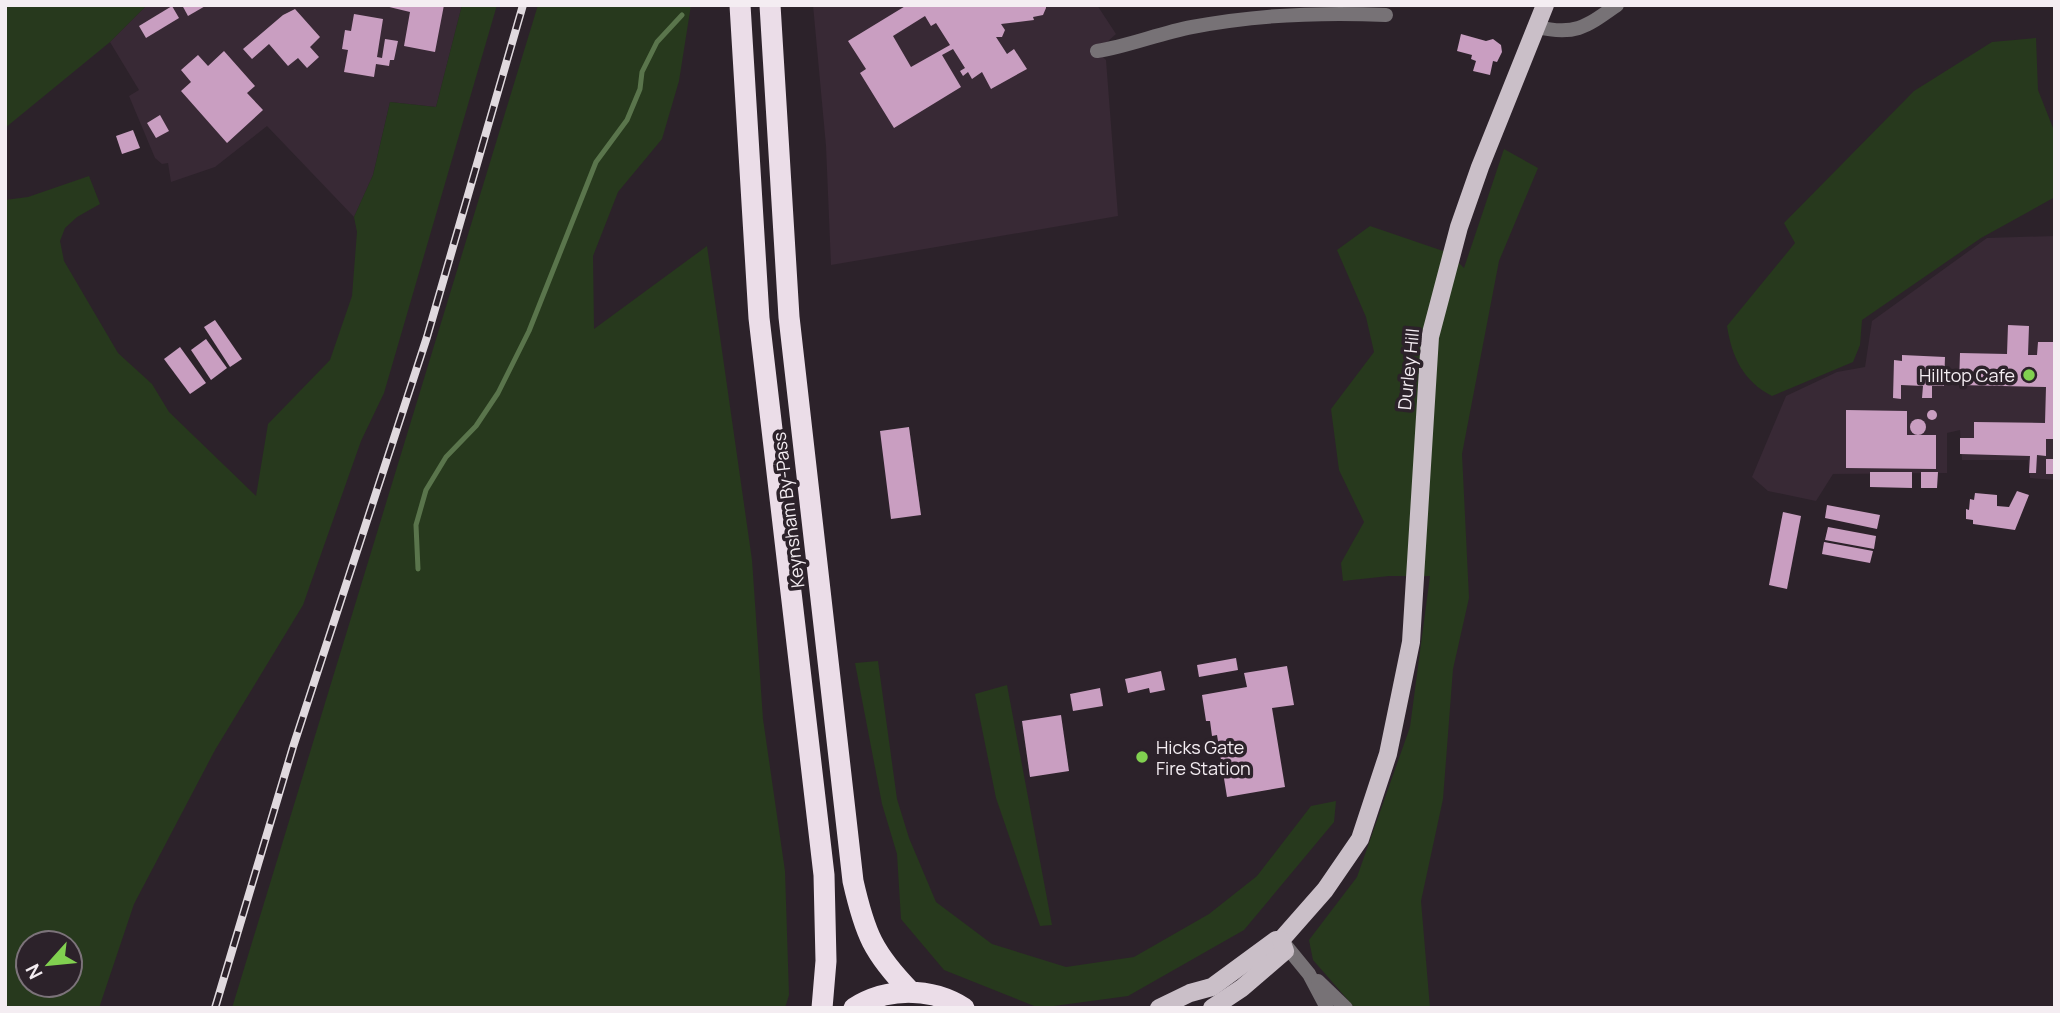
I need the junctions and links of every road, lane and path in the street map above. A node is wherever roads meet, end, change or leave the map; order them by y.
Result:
1 (740, 5) edge
2 (769, 5) edge
3 (1545, 5) edge
4 (1616, 5) edge
5 (1386, 15) dead end
6 (1537, 27) junction
7 (1097, 51) dead end
8 (1281, 940) junction
9 (1309, 974) junction
10 (911, 992) junction
11 (962, 1006) edge
12 (822, 1008) edge
13 (854, 1008) edge
14 (1158, 1008) edge
15 (1212, 1008) edge
16 (1327, 1008) edge
17 (1346, 1008) edge

1 - 12 highway, Keynsham By-Pass
2 - 10 highway, Keynsham By-Pass
3 - 6 main road, Durley Hill
4 - 6 street
5 - 7 street
6 - 8 main road, Durley Hill
8 - 9 street
8 - 14 main road
8 - 15 main road
9 - 16 street
9 - 17 street
10 - 11 highway
10 - 13 highway

